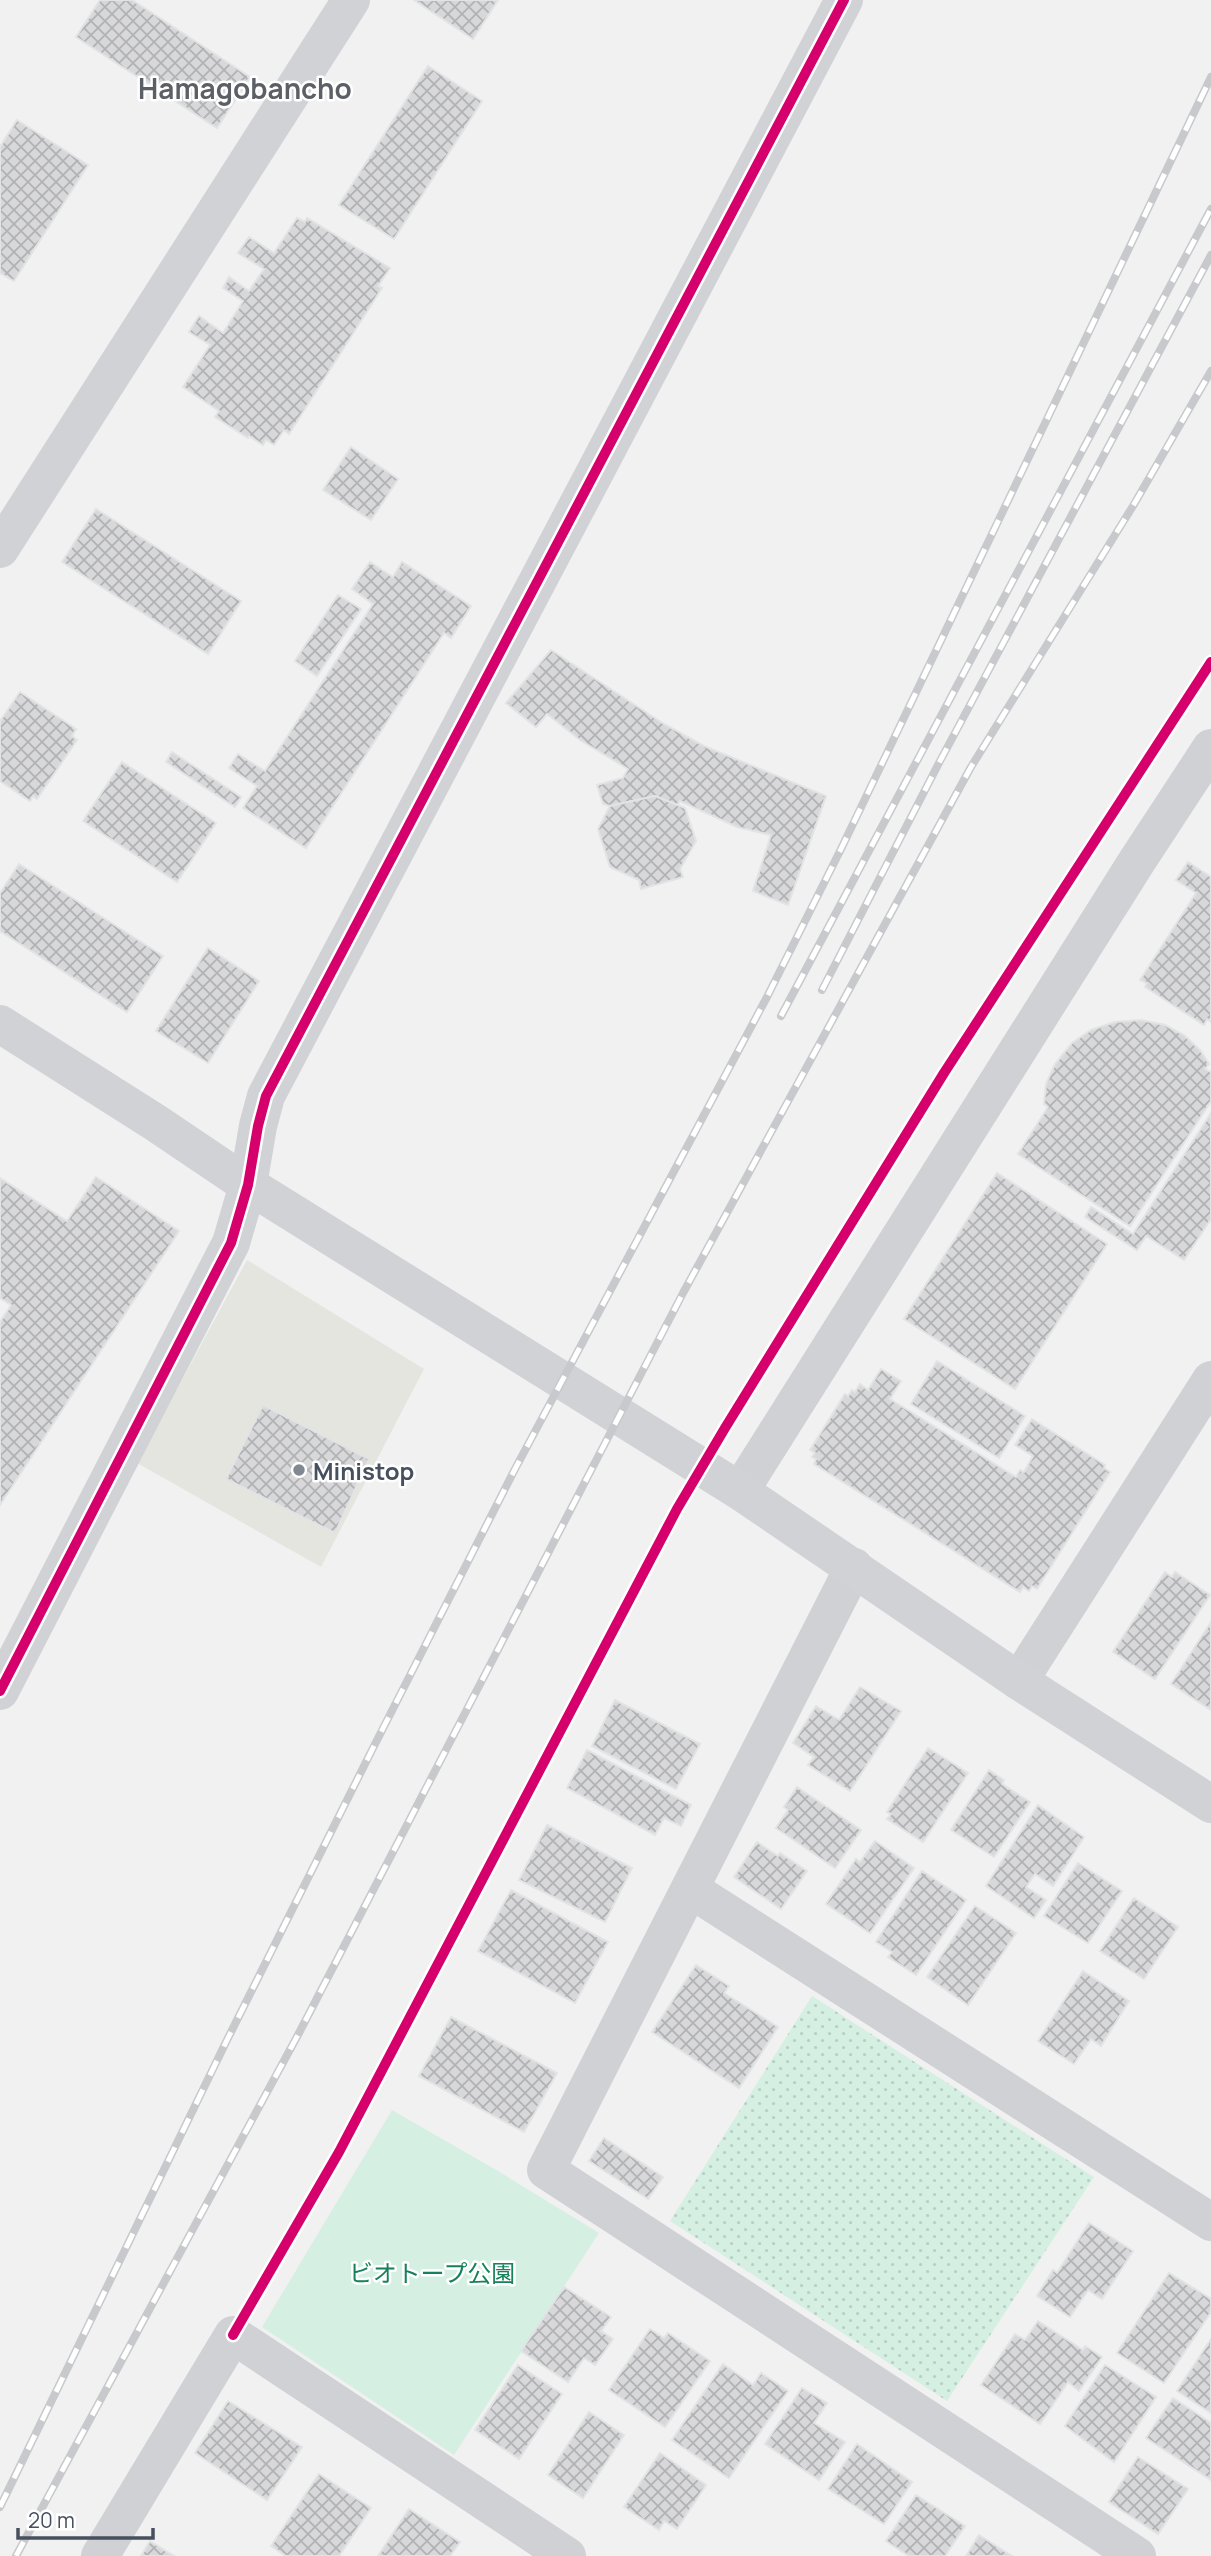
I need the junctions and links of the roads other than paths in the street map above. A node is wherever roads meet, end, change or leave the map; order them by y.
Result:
1 (351, 0) edge
2 (844, 0) edge
3 (0, 549) edge
4 (1211, 748) edge
5 (0, 1024) edge
6 (248, 1185) junction
7 (1211, 1380) edge
8 (740, 1491) junction
9 (854, 1567) junction
10 (1018, 1681) junction
11 (0, 1691) edge
12 (1211, 1804) edge
13 (690, 1889) junction
14 (1211, 2222) edge
15 (100, 2556) edge
16 (567, 2556) edge
17 (1137, 2556) edge

1 - 3 street
2 - 6 street
4 - 8 street
5 - 6 street
6 - 8 street
6 - 11 street
7 - 10 street
8 - 9 street
9 - 10 street
9 - 13 street
10 - 12 street
13 - 14 street
13 - 17 street
15 - 16 street

